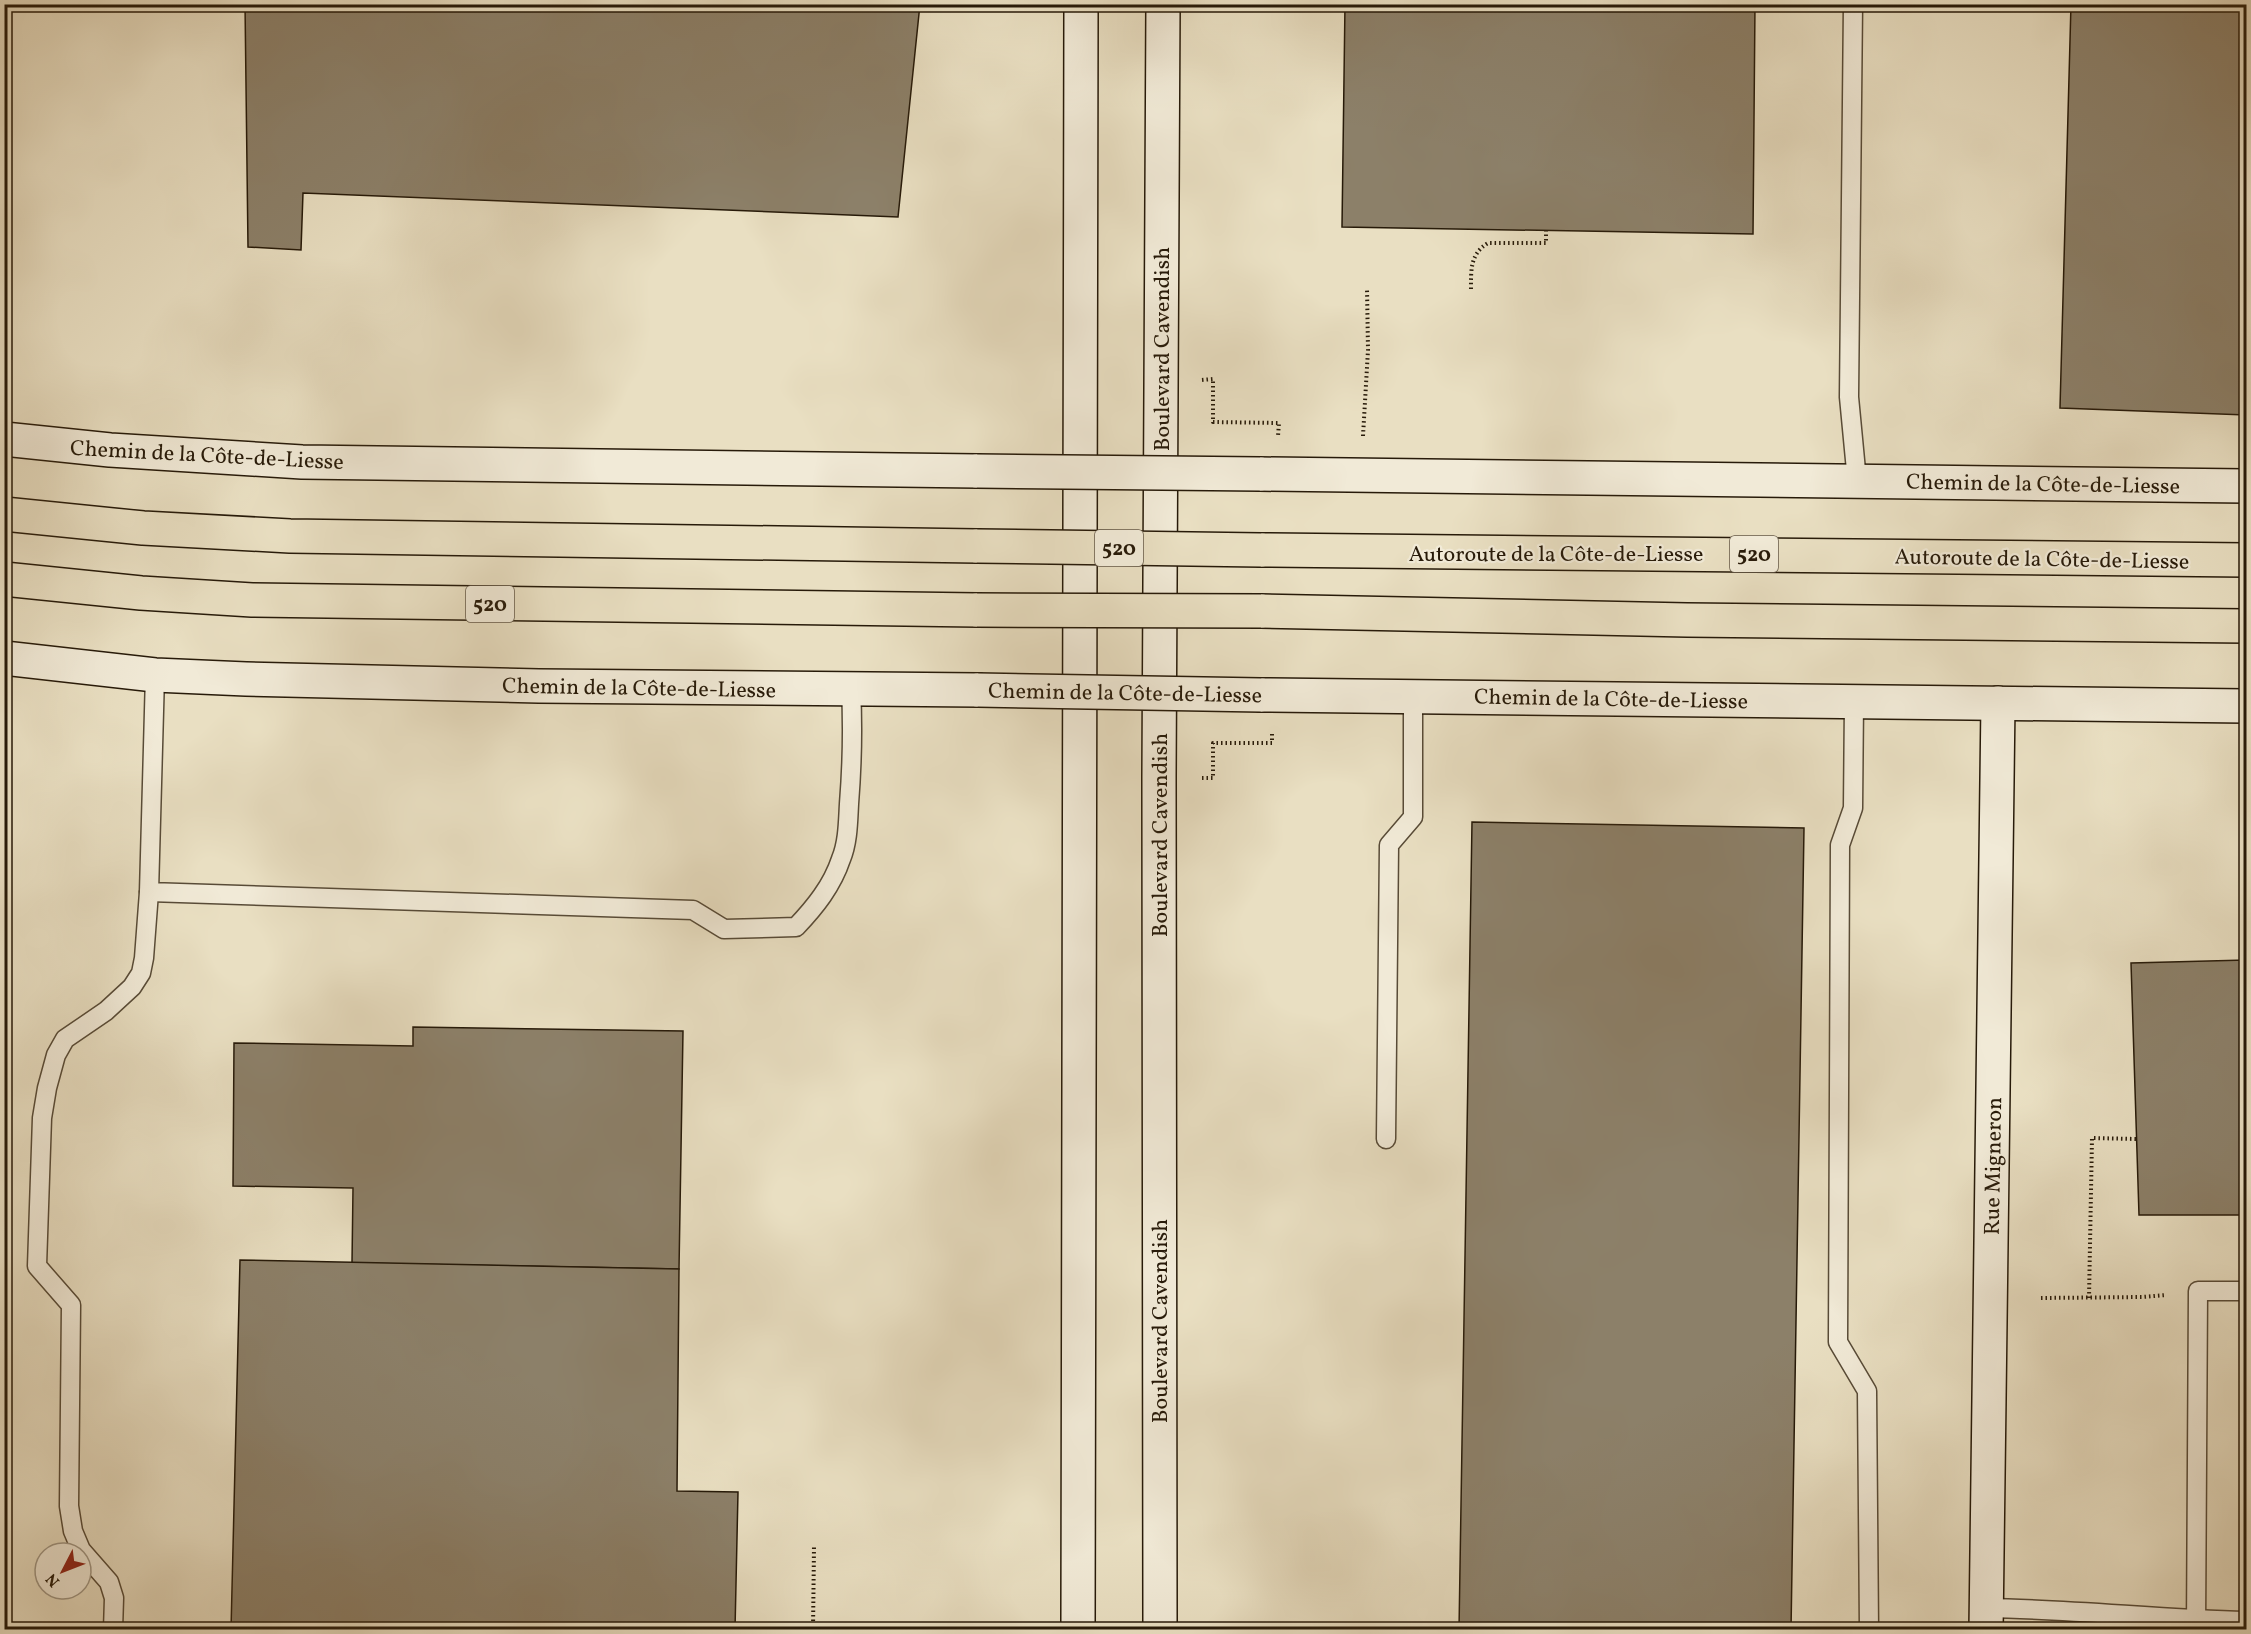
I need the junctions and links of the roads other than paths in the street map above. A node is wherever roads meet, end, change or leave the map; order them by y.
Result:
1 (1081, 4) edge
2 (1162, 4) edge
3 (1853, 4) edge
4 (4, 439) edge
5 (1857, 481) junction
6 (2247, 486) edge
7 (4, 514) edge
8 (2247, 560) edge
9 (4, 579) edge
10 (2247, 626) edge
11 (4, 658) edge
12 (155, 675) junction
13 (851, 689) junction
14 (1413, 696) junction
15 (1854, 702) junction
16 (1998, 703) junction
17 (2247, 706) edge
18 (149, 892) junction
19 (1386, 1139) dead end
20 (2247, 1292) edge
21 (1986, 1618) edge
22 (2247, 1621) edge
23 (2196, 1624) edge
24 (113, 1629) edge
25 (1077, 1629) edge
26 (1160, 1629) edge
27 (1869, 1629) edge

1 - 25 main road
2 - 26 main road, Boulevard Cavendish
3 - 5 lane
4 - 5 main road, Chemin de la Côte-de-Liesse, bridge
5 - 6 main road, Chemin de la Côte-de-Liesse
7 - 8 highway, Autoroute de la Côte-de-Liesse / 520, bridge
9 - 10 highway, 520, bridge
11 - 12 main road, Chemin de la Côte-de-Liesse
12 - 13 main road, Chemin de la Côte-de-Liesse
12 - 18 lane
13 - 14 main road, Chemin de la Côte-de-Liesse, bridge
13 - 18 lane
14 - 15 main road, Chemin de la Côte-de-Liesse
14 - 19 lane
15 - 16 main road, Chemin de la Côte-de-Liesse
15 - 27 lane
16 - 17 main road, Chemin de la Côte-de-Liesse
16 - 21 main road, Rue Migneron
18 - 24 lane
20 - 23 lane
21 - 23 lane
22 - 23 lane

